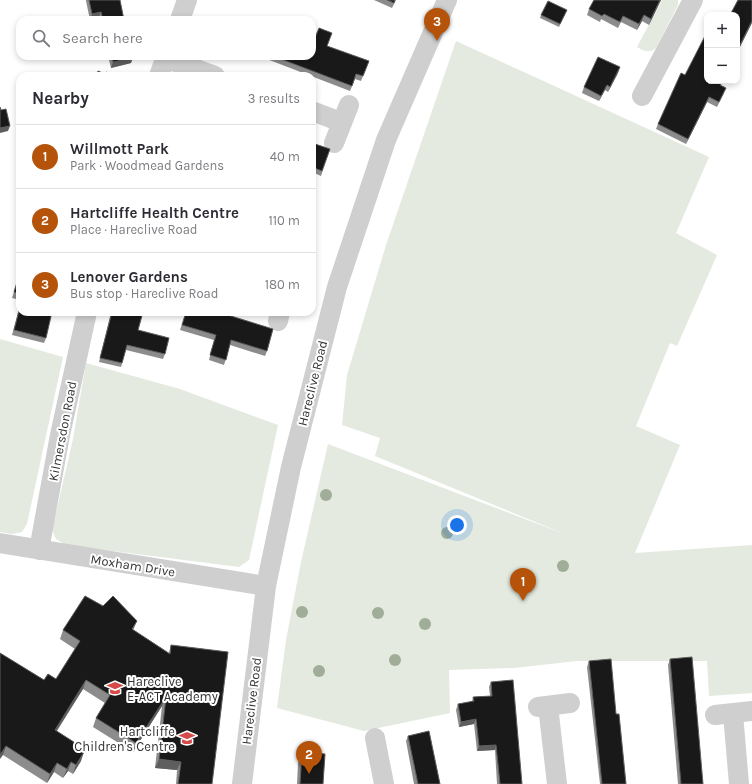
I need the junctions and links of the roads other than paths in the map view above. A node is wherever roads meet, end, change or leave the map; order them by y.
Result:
1 (187, 0) edge
2 (448, 0) edge
3 (693, 0) edge
4 (181, 16) edge
5 (163, 63) edge
6 (199, 72) edge
7 (642, 96) dead end
8 (316, 111) edge
9 (334, 143) dead end
10 (86, 316) edge
11 (0, 544) edge
12 (38, 550) junction
13 (266, 586) junction
14 (570, 703) dead end
15 (752, 711) edge
16 (375, 738) dead end
17 (242, 784) edge
18 (384, 784) edge
19 (556, 784) edge
20 (738, 784) edge

1 - 4 street
2 - 13 street, Hareclive Road
3 - 7 street
5 - 6 street
8 - 9 street
10 - 12 street, Kilmersdon Road
11 - 12 street, Moxham Drive
12 - 13 street, Moxham Drive
13 - 17 street, Hareclive Road
14 - 19 street
15 - 20 street
16 - 18 street

